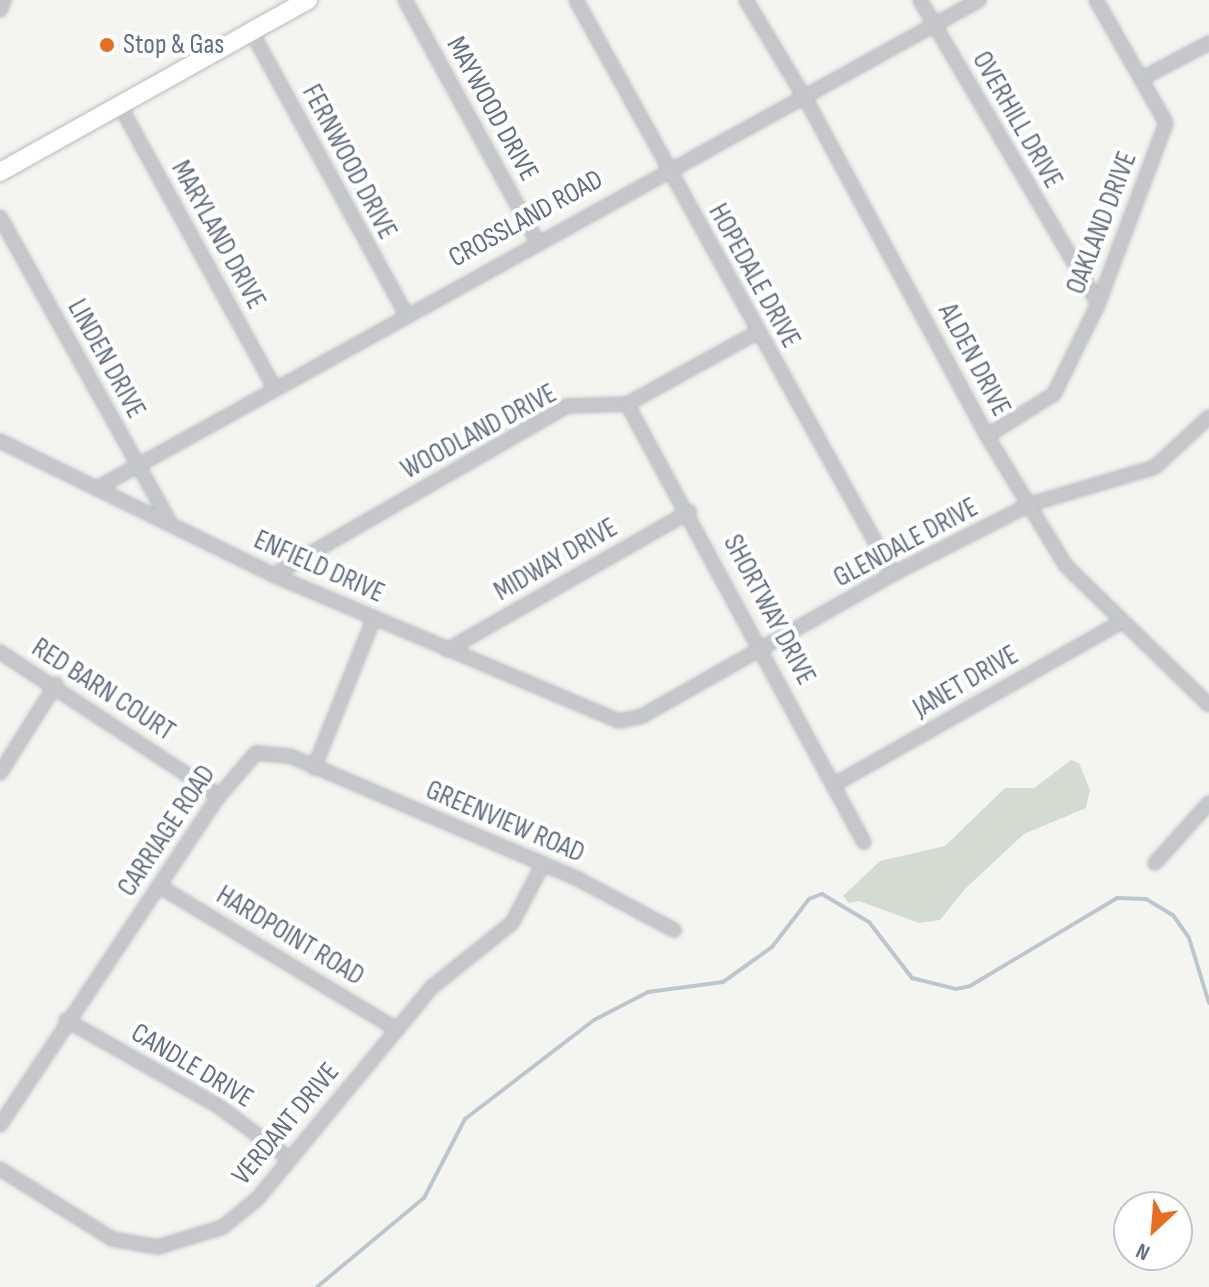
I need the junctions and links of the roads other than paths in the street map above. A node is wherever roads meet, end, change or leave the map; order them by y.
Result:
1 (4, 0) edge
2 (308, 0) edge
3 (405, 0) edge
4 (576, 0) edge
5 (746, 0) edge
6 (920, 0) edge
7 (979, 0) edge
8 (1096, 0) edge
9 (0, 10) edge
10 (936, 27) junction
11 (251, 31) junction
12 (1209, 43) edge
13 (1141, 79) junction
14 (803, 96) junction
15 (119, 104) junction
16 (666, 169) junction
17 (0, 172) edge
18 (0, 217) edge
19 (537, 241) junction
20 (1098, 304) junction
21 (406, 314) junction
22 (758, 332) junction
23 (275, 389) junction
24 (627, 404) junction
25 (1209, 417) edge
26 (987, 436) junction
27 (0, 441) edge
28 (137, 465) junction
29 (99, 487) junction
30 (1031, 504) junction
31 (689, 512) junction
32 (171, 524) junction
33 (893, 574) junction
34 (273, 575) junction
35 (374, 618) junction
36 (1121, 622) junction
37 (447, 650) junction
38 (763, 650) junction
39 (0, 652) edge
40 (56, 684) junction
41 (1209, 705) edge
42 (626, 721) joint
43 (314, 768) junction
44 (0, 773) edge
45 (835, 784) junction
46 (219, 796) junction
47 (1209, 803) edge
48 (864, 842) dead end
49 (1155, 863) dead end
50 (543, 864) junction
51 (159, 886) junction
52 (674, 930) dead end
53 (66, 1020) junction
54 (396, 1029) junction
55 (0, 1125) edge
56 (290, 1159) junction
57 (0, 1169) edge

1 - 9 street
2 - 11 main road
3 - 19 street, MAYWOOD DRIVE
4 - 16 street, HOPEDALE DRIVE
5 - 14 street, ALDEN DRIVE
6 - 10 street, OVERHILL DRIVE
7 - 10 street, CROSSLAND ROAD
8 - 13 street, OAKLAND DRIVE
10 - 14 street, CROSSLAND ROAD
10 - 20 street, OVERHILL DRIVE
11 - 15 main road
11 - 21 street, FERNWOOD DRIVE
12 - 13 street
13 - 20 street, OAKLAND DRIVE
14 - 16 street, CROSSLAND ROAD
14 - 26 street, ALDEN DRIVE
15 - 17 main road
15 - 23 street, MARYLAND DRIVE
16 - 19 street, CROSSLAND ROAD
16 - 22 street, HOPEDALE DRIVE
18 - 28 street, LINDEN DRIVE
19 - 21 street, CROSSLAND ROAD
20 - 26 street, OAKLAND DRIVE
21 - 23 street, CROSSLAND ROAD
22 - 24 street, WOODLAND DRIVE
22 - 33 street, HOPEDALE DRIVE
23 - 28 street, CROSSLAND ROAD
24 - 31 street, SHORTWAY DRIVE
24 - 34 street, WOODLAND DRIVE
25 - 30 street, GLENDALE DRIVE
26 - 30 street, ALDEN DRIVE
27 - 29 street, ENFIELD DRIVE
28 - 29 street, CROSSLAND ROAD
28 - 32 street, LINDEN DRIVE
29 - 32 street, ENFIELD DRIVE
30 - 33 street, GLENDALE DRIVE
30 - 36 street, ALDEN DRIVE
31 - 37 street, MIDWAY DRIVE
31 - 38 street, SHORTWAY DRIVE
32 - 34 street, ENFIELD DRIVE
33 - 38 street, GLENDALE DRIVE
34 - 35 street, ENFIELD DRIVE
35 - 37 street, ENFIELD DRIVE
35 - 43 street
36 - 41 street, ALDEN DRIVE
36 - 45 street, JANET DRIVE
37 - 42 street, ENFIELD DRIVE
38 - 42 street, GLENDALE DRIVE
38 - 45 street, SHORTWAY DRIVE
39 - 40 street, RED BARN COURT
40 - 44 street
40 - 46 street, RED BARN COURT
43 - 46 street, CARRIAGE ROAD
43 - 50 street, GREENVIEW ROAD
45 - 48 street, SHORTWAY DRIVE
46 - 51 street, CARRIAGE ROAD
47 - 49 street
50 - 52 street, GREENVIEW ROAD
50 - 54 street, VERDANT DRIVE
51 - 53 street, CARRIAGE ROAD
51 - 54 street, HARDPOINT ROAD
53 - 55 street, CARRIAGE ROAD
53 - 56 street, CANDLE DRIVE
54 - 56 street, VERDANT DRIVE
56 - 57 street, VERDANT DRIVE

